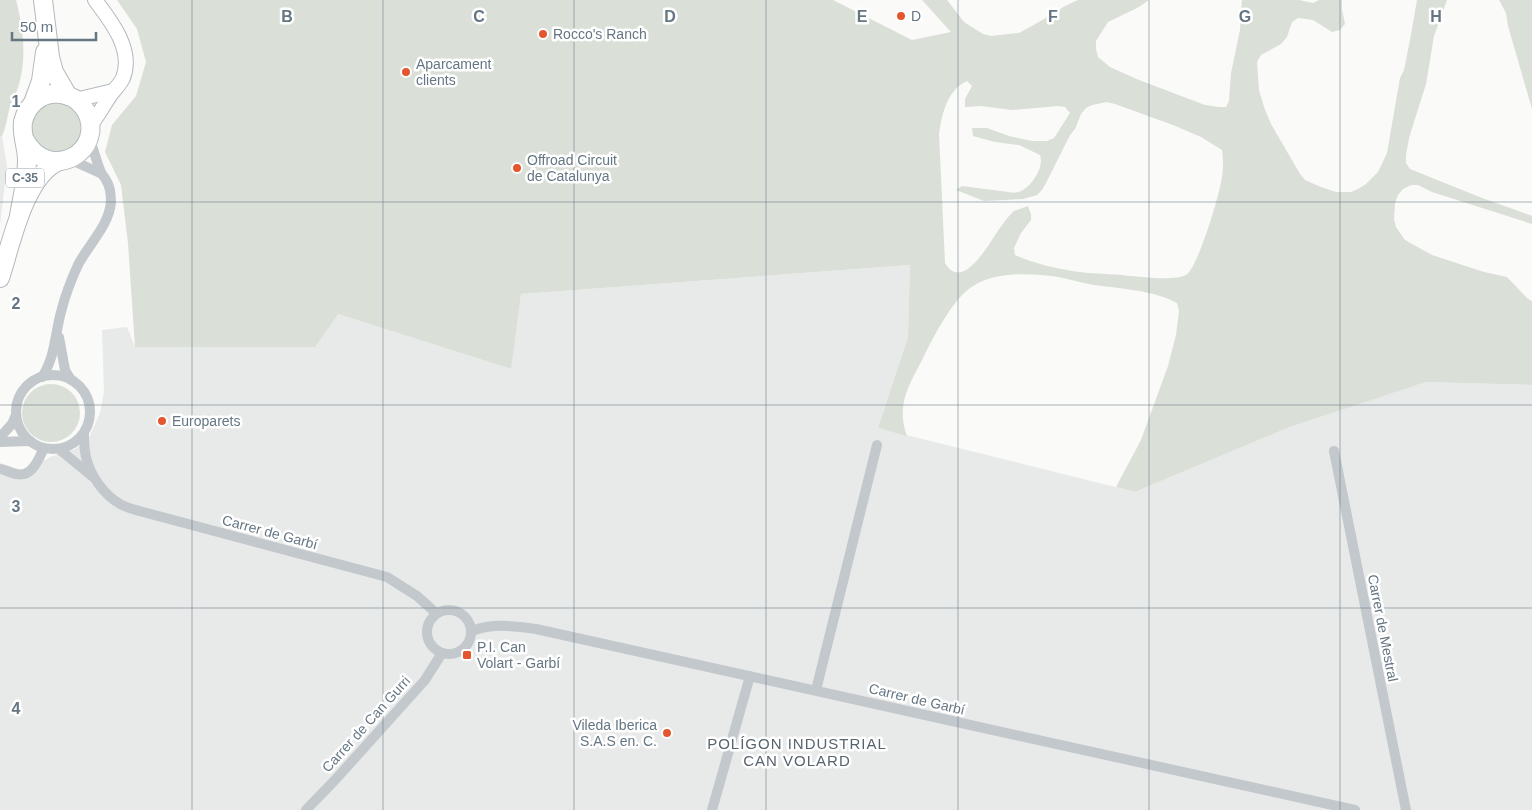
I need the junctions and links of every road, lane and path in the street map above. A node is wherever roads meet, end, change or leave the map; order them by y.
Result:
1 (43, 0) edge
2 (96, 0) edge
3 (46, 36) junction
4 (113, 91) junction
5 (72, 98) junction
6 (33, 103) junction
7 (90, 131) junction
8 (25, 140) junction
9 (64, 160) junction
10 (100, 173) junction
11 (20, 216) junction
12 (0, 278) edge
13 (58, 332) junction
14 (42, 377) junction
15 (72, 381) junction
16 (16, 416) junction
17 (84, 433) junction
18 (0, 437) edge
19 (30, 441) junction
20 (0, 442) edge
21 (877, 445) dead end
22 (44, 448) junction
23 (59, 449) junction
24 (1334, 451) dead end
25 (0, 469) edge
26 (96, 480) junction
27 (436, 613) junction
28 (472, 631) junction
29 (442, 653) junction
30 (750, 676) junction
31 (816, 690) junction
32 (306, 810) edge
33 (712, 810) edge
34 (1355, 810) edge
35 (1406, 810) edge

1 - 3 highway, C-35
2 - 4 street
3 - 5 highway, C-35
3 - 6 highway, C-35
4 - 5 street
4 - 7 street
5 - 6 highway
5 - 7 highway, C-35
6 - 8 highway, C-35
7 - 9 highway, C-35
7 - 10 street
8 - 9 highway, C-35
8 - 11 highway, C-35
9 - 10 street
9 - 11 highway, C-35
10 - 13 street
11 - 12 highway, C-35
13 - 14 street
13 - 15 street
14 - 15 street
14 - 16 street
15 - 17 street
16 - 18 street
16 - 19 street
17 - 23 street
17 - 26 street, Carrer de Garbí
19 - 20 street
19 - 22 street
21 - 31 street
22 - 23 street
22 - 25 street
23 - 26 street, Carrer de Garbí
24 - 35 street, Carrer de Mestral
26 - 27 street, Carrer de Garbí
27 - 28 street
27 - 29 street
28 - 29 street
28 - 30 street, Carrer de Garbí
29 - 32 street, Carrer de Can Gurri
30 - 31 street, Carrer de Garbí
30 - 33 street
31 - 34 street, Carrer de Garbí

